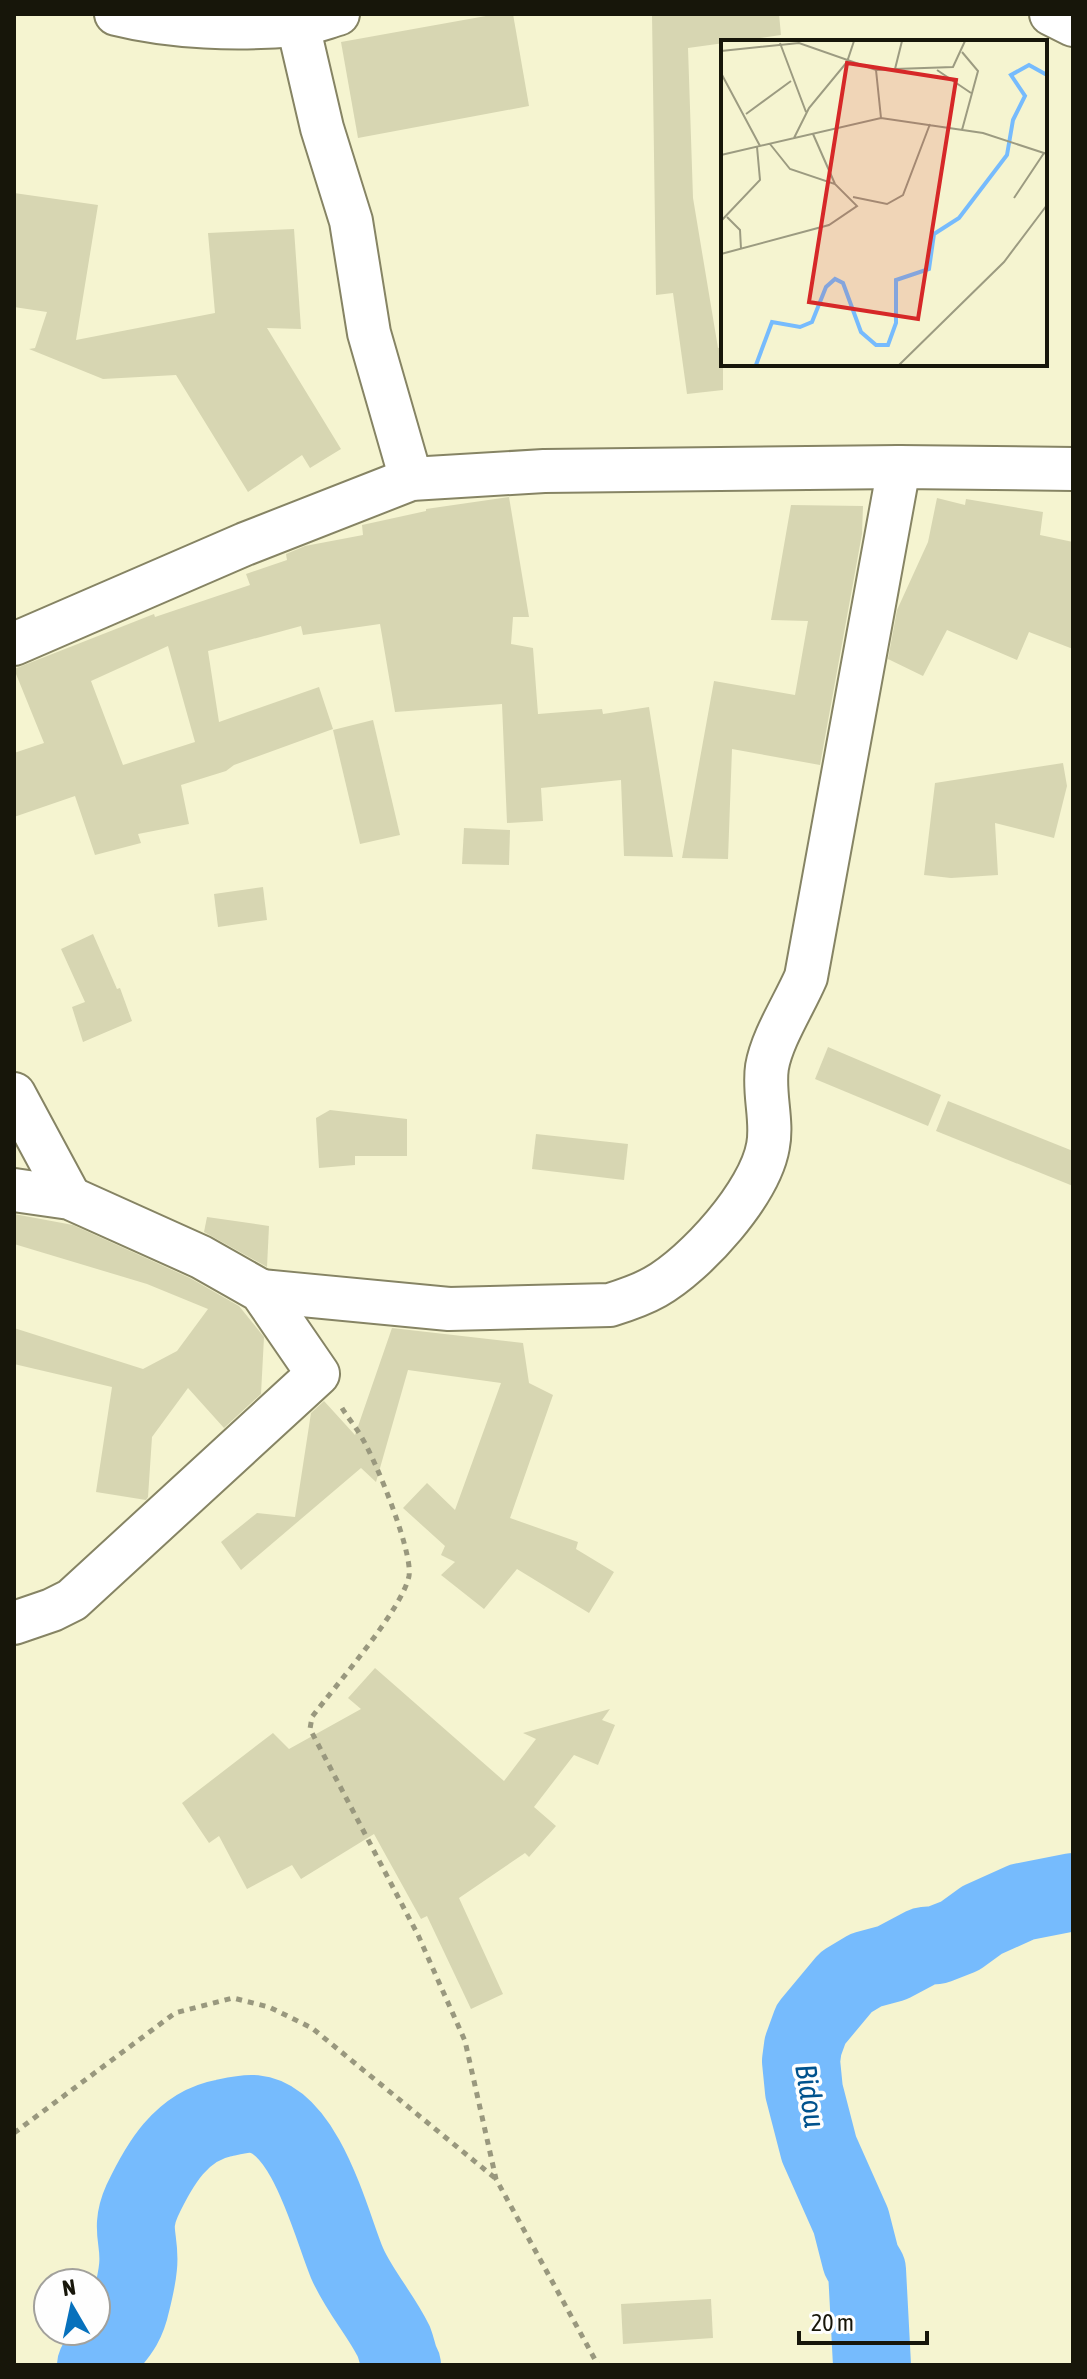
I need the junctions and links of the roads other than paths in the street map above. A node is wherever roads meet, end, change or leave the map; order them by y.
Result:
1 (116, 14) edge
2 (1051, 14) edge
3 (318, 20) edge
4 (1073, 25) edge
5 (899, 467) junction
6 (1073, 469) edge
7 (411, 479) junction
8 (14, 644) edge
9 (14, 1094) edge
10 (14, 1190) edge
11 (70, 1198) junction
12 (261, 1291) junction
13 (14, 1623) edge

1 - 3 street
2 - 4 street
3 - 7 street
5 - 6 street
5 - 7 street
5 - 12 street
7 - 8 street
9 - 11 street
10 - 11 street
11 - 12 street
12 - 13 street

